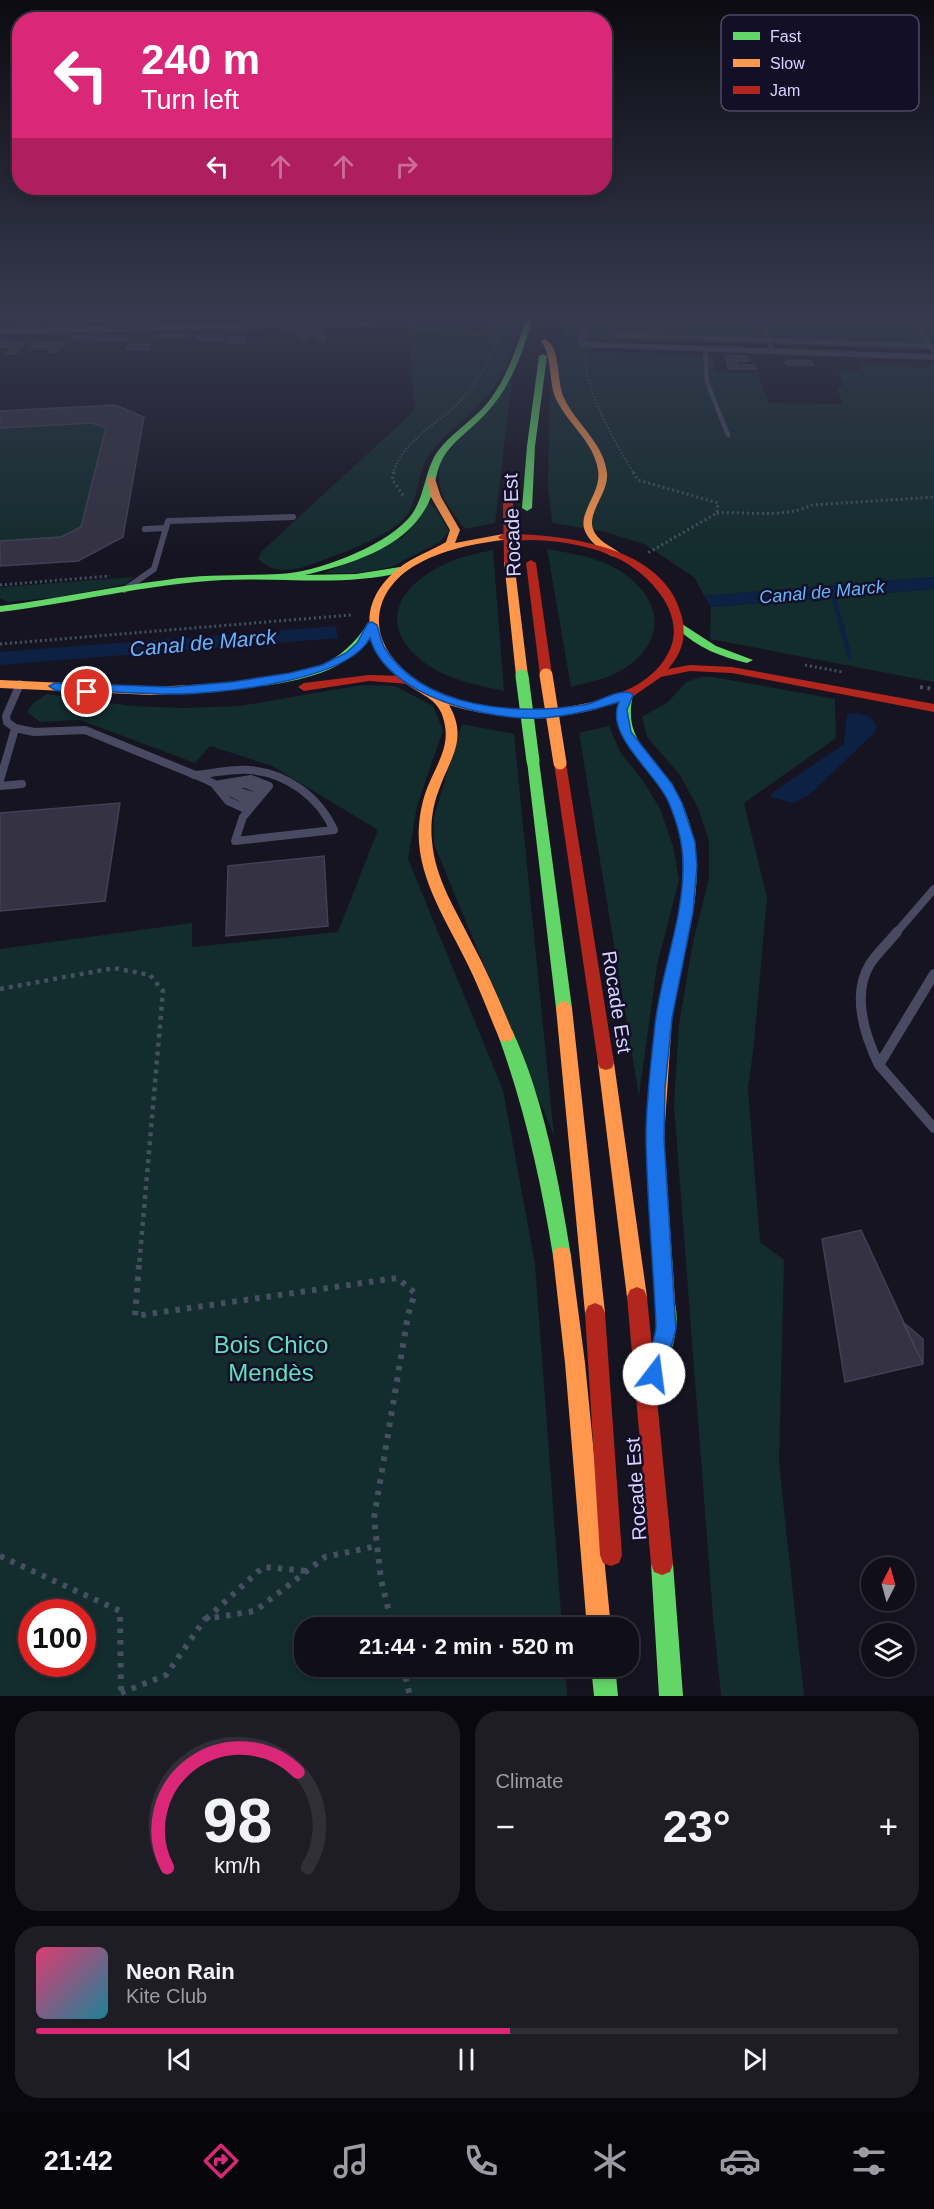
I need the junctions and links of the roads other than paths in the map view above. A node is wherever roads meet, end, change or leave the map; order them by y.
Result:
1 (497, 396) edge
2 (538, 396) edge
3 (560, 396) edge
4 (713, 396) edge
5 (728, 435) dead end
6 (431, 478) junction
7 (508, 499) dead end
8 (293, 517) dead end
9 (166, 528) junction
10 (145, 529) dead end
11 (441, 549) junction
12 (617, 555) junction
13 (402, 570) junction
14 (283, 577) junction
15 (124, 590) junction
16 (0, 609) edge
17 (372, 625) junction
18 (682, 627) junction
19 (660, 674) junction
20 (409, 680) junction
21 (0, 684) edge
22 (20, 684) junction
23 (55, 686) junction
24 (436, 695) junction
25 (627, 695) junction
26 (934, 697) edge
27 (934, 708) edge
28 (15, 729) junction
29 (194, 775) junction
30 (0, 780) edge
31 (22, 784) dead end
32 (215, 785) junction
33 (0, 786) edge
34 (256, 801) junction
35 (934, 889) edge
36 (934, 974) edge
37 (879, 1065) junction
38 (934, 1128) edge
39 (648, 1396) junction
40 (611, 1571) dead end
41 (598, 1617) edge
42 (604, 1677) edge
43 (615, 1677) edge
44 (606, 1696) edge
45 (616, 1696) edge
46 (671, 1696) edge

1 - 6 main road
2 - 39 main road, Rocade Est, bridge
3 - 12 main road, Rocade Est, bridge
4 - 5 lane
6 - 11 main road
6 - 14 main road
7 - 40 main road, Rocade Est, bridge
8 - 9 lane
9 - 10 lane
9 - 15 lane
11 - 12 main road
11 - 13 main road
12 - 18 main road
13 - 14 main road
13 - 17 main road
14 - 15 main road
15 - 16 main road
17 - 20 main road
17 - 23 main road
18 - 19 main road
18 - 26 main road
19 - 25 main road
19 - 27 main road
20 - 23 main road
20 - 24 main road
21 - 22 main road
22 - 23 main road
22 - 28 lane
24 - 25 main road
24 - 41 main road
25 - 39 main road
28 - 29 lane
28 - 30 lane
29 - 32 lane
29 - 34 lane
31 - 33 lane
32 - 34 lane
32 - 34 lane
32 - 34 lane
35 - 37 lane
36 - 37 lane
37 - 38 lane
39 - 46 main road, Rocade Est
42 - 44 main road
43 - 45 main road

